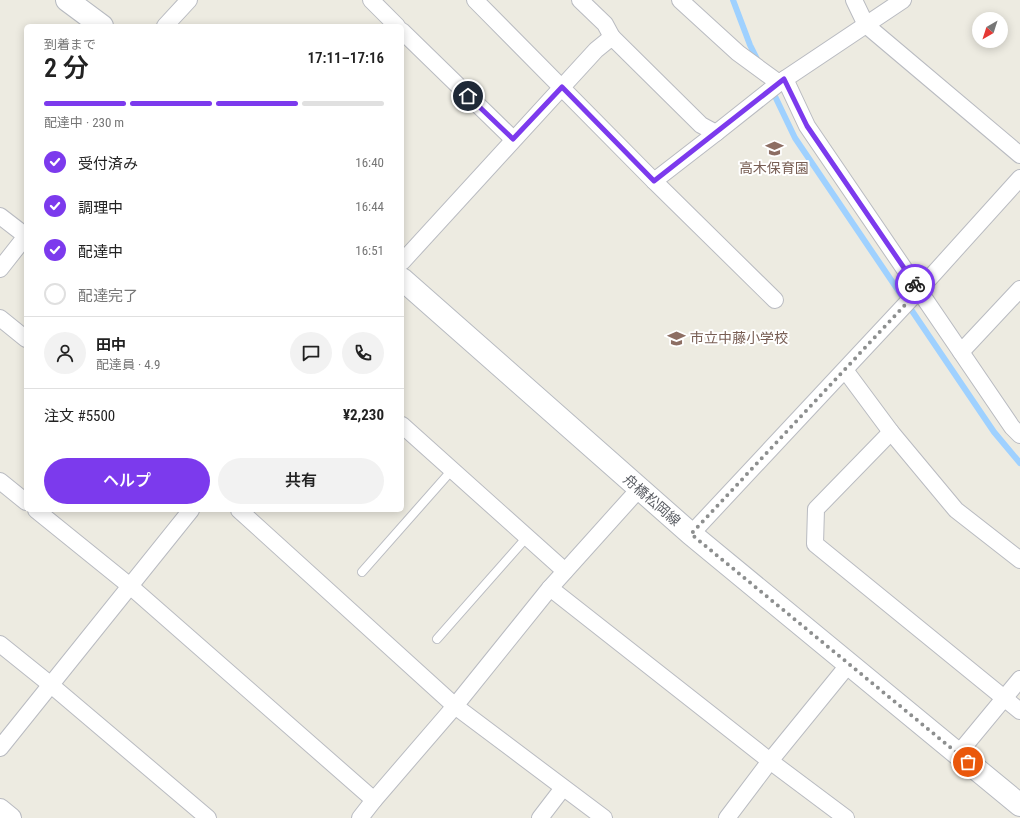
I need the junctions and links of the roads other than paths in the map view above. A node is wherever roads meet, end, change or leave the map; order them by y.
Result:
1 (67, 0) edge
2 (189, 0) edge
3 (371, 0) edge
4 (475, 0) edge
5 (580, 0) edge
6 (680, 0) edge
7 (854, 0) edge
8 (903, 0) edge
9 (99, 24) edge
10 (167, 24) edge
11 (395, 24) edge
12 (866, 25) junction
13 (404, 33) edge
14 (612, 37) junction
15 (782, 81) junction
16 (562, 87) junction
17 (716, 133) junction
18 (513, 139) junction
19 (1020, 155) edge
20 (1020, 178) edge
21 (654, 181) junction
22 (0, 216) edge
23 (24, 234) edge
24 (24, 239) edge
25 (404, 260) edge
26 (0, 269) edge
27 (404, 280) edge
28 (1020, 289) edge
29 (919, 290) junction
30 (776, 300) dead end
31 (0, 318) edge
32 (24, 337) edge
33 (961, 352) junction
34 (845, 370) junction
35 (404, 427) edge
36 (891, 432) junction
37 (1020, 435) edge
38 (452, 470) junction
39 (0, 481) edge
40 (639, 489) junction
41 (24, 500) edge
42 (38, 512) edge
43 (189, 512) edge
44 (241, 512) edge
45 (691, 534) junction
46 (527, 537) junction
47 (1020, 560) edge
48 (565, 571) junction
49 (362, 572) dead end
50 (130, 586) junction
51 (550, 588) junction
52 (437, 639) dead end
53 (0, 644) edge
54 (849, 664) junction
55 (1020, 680) edge
56 (51, 685) junction
57 (1004, 698) junction
58 (455, 706) junction
59 (1020, 711) edge
60 (0, 748) edge
61 (958, 754) junction
62 (770, 761) junction
63 (563, 788) junction
64 (374, 800) junction
65 (1020, 805) edge
66 (0, 809) edge
67 (11, 818) edge
68 (208, 818) edge
69 (360, 818) edge
70 (540, 818) edge
71 (604, 818) edge
72 (727, 818) edge
73 (846, 818) edge

1 - 9 main road
2 - 10 street
3 - 11 street
4 - 16 street
5 - 14 street
6 - 15 street
7 - 12 street
8 - 12 street
12 - 15 street
12 - 19 street
13 - 18 street
14 - 16 street
14 - 17 street
15 - 17 street
15 - 29 street
16 - 18 street
16 - 21 street
17 - 21 street
18 - 25 street
20 - 29 street
21 - 30 street
22 - 23 street
24 - 26 street
27 - 40 main road, 舟橋松岡線
28 - 33 street
29 - 33 street
29 - 34 street
31 - 32 street
33 - 37 street
34 - 36 street
34 - 45 street
35 - 38 street
36 - 47 street
36 - 57 street
38 - 46 street
38 - 49 lane
39 - 41 street
40 - 45 main road, 舟橋松岡線
40 - 48 street
42 - 50 street
43 - 50 street
44 - 58 street
45 - 54 main road, 舟橋松岡線
46 - 48 street
46 - 52 lane
48 - 51 street
50 - 56 street
50 - 64 street
51 - 58 street
51 - 62 street
53 - 56 street
54 - 61 main road, 舟橋松岡線
54 - 62 street
55 - 57 street
56 - 60 street
56 - 68 street
57 - 59 street
57 - 61 street
58 - 63 street
58 - 64 street
61 - 65 main road, 舟橋松岡線
62 - 72 street
62 - 73 street
63 - 70 street
63 - 71 street
64 - 69 street
66 - 67 street

